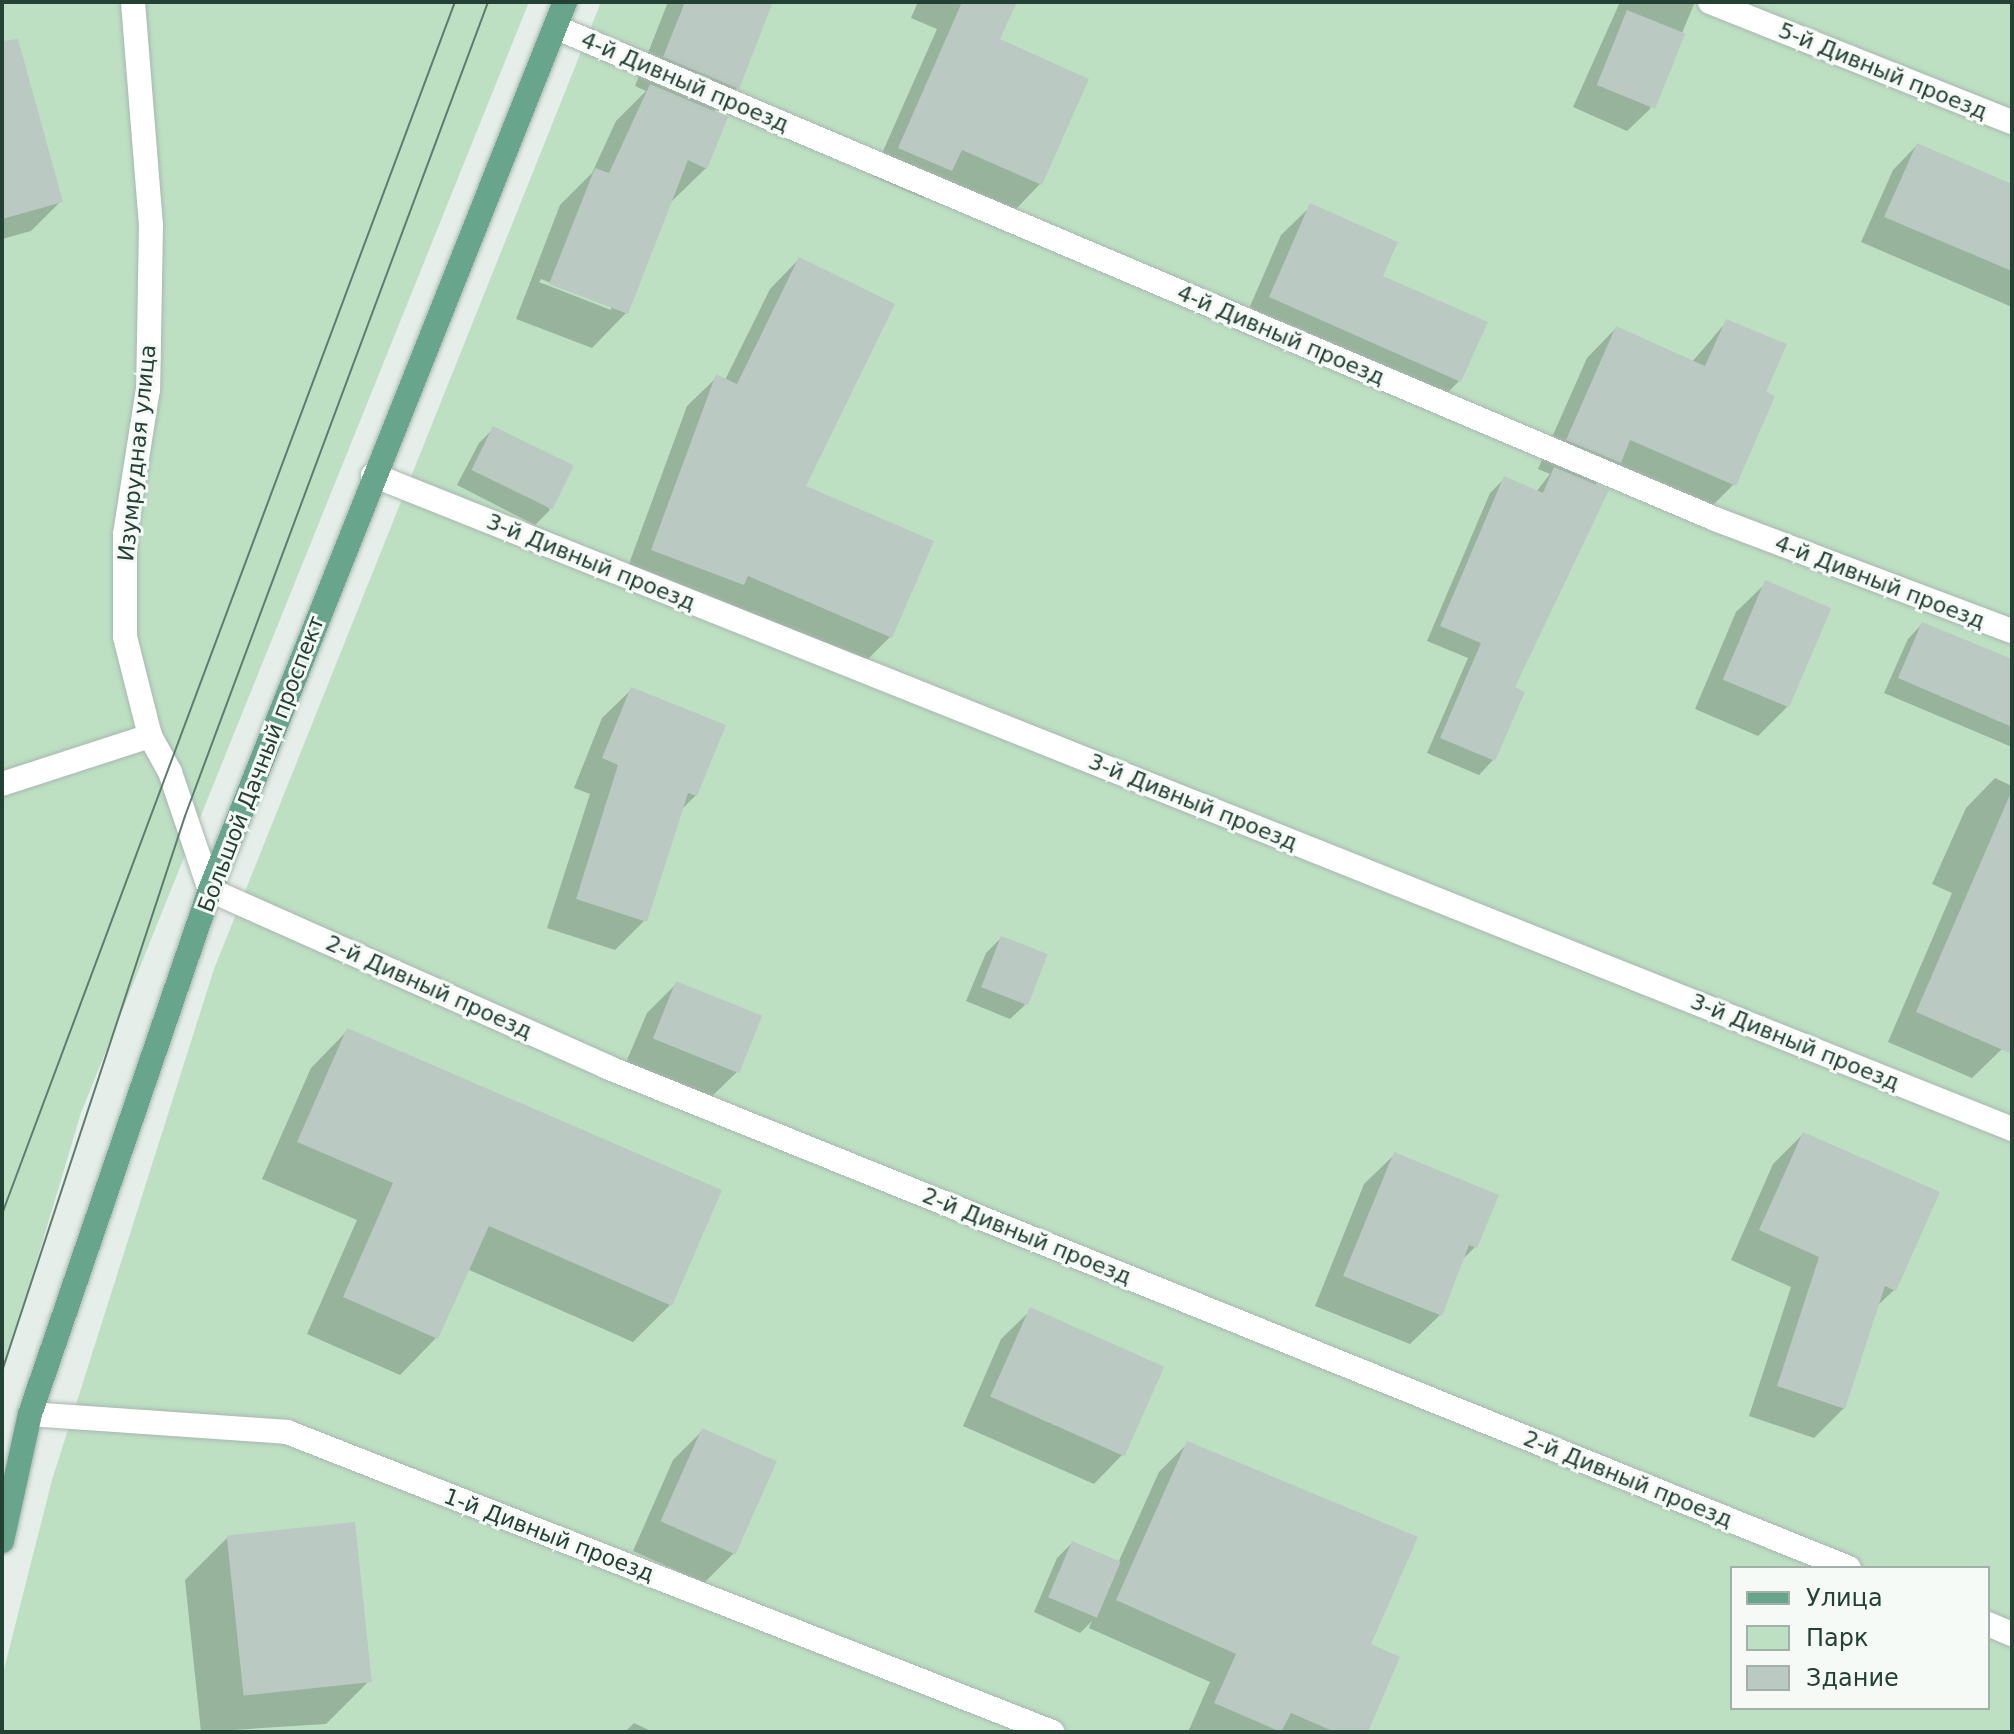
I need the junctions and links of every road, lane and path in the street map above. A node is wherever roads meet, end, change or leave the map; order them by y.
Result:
1 (133, 2) edge
2 (565, 2) edge
3 (1710, 2) edge
4 (555, 27) junction
5 (2012, 122) edge
6 (373, 475) junction
7 (2012, 631) edge
8 (150, 736) junction
9 (2, 784) edge
10 (210, 890) junction
11 (2012, 1129) edge
12 (30, 1414) junction
13 (2, 1541) edge
14 (1844, 1566) edge
15 (1990, 1625) edge
16 (2012, 1634) edge
17 (1052, 1732) edge

1 - 8 street, Изумрудная улица
2 - 4 main road, Большой Дачный проспект
3 - 5 street, 5-й Дивный проезд
4 - 6 main road, Большой Дачный проспект
4 - 7 street, 4-й Дивный проезд
6 - 10 main road, Большой Дачный проспект
6 - 11 street, 3-й Дивный проезд
8 - 9 street
8 - 10 street, Изумрудная улица
10 - 12 main road, Большой Дачный проспект
10 - 14 street, 2-й Дивный проезд
12 - 13 main road, Большой Дачный проспект
12 - 17 street, 1-й Дивный проезд
15 - 16 street

